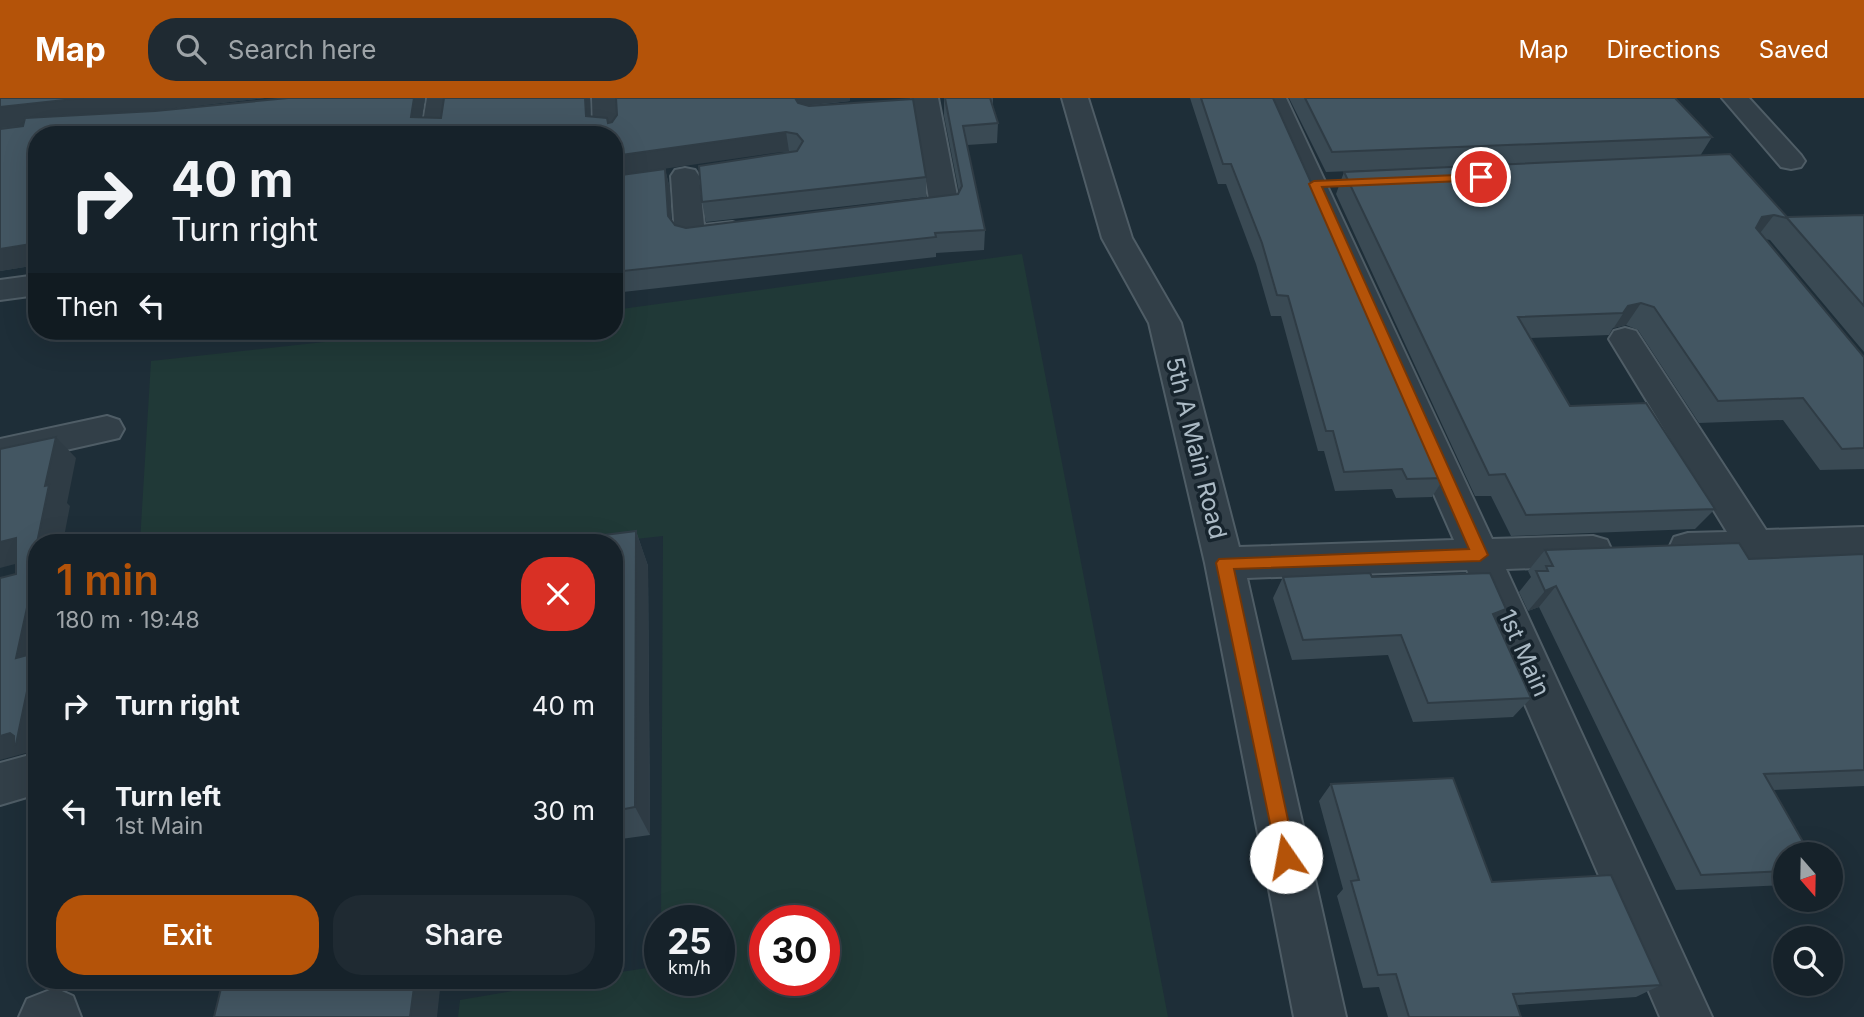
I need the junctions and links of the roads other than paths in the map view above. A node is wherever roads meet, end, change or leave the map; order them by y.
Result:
1 (440, 98) edge
2 (605, 98) edge
3 (1075, 98) edge
4 (1273, 98) edge
5 (1735, 98) edge
6 (918, 104) edge
7 (436, 126) edge
8 (606, 126) edge
9 (1791, 161) dead end
10 (686, 176) dead end
11 (878, 214) edge
12 (757, 228) edge
13 (28, 286) edge
14 (0, 290) edge
15 (1625, 339) dead end
16 (107, 429) dead end
17 (0, 452) edge
18 (1864, 542) edge
19 (1755, 545) junction
20 (1480, 555) junction
21 (1224, 563) junction
22 (28, 776) edge
23 (0, 784) edge
24 (45, 1017) edge
25 (55, 1017) edge
26 (1320, 1017) edge
27 (1686, 1017) edge

1 - 7 street
2 - 8 street
3 - 21 street, 5th A Main Road
4 - 20 street, 1st Main
5 - 9 street
6 - 11 street
10 - 12 street
13 - 14 street
15 - 19 street
16 - 17 street
18 - 19 street
19 - 20 street
20 - 21 street
20 - 27 street, 1st Main
21 - 26 street, 5th A Main Road
22 - 23 street
24 - 25 street

